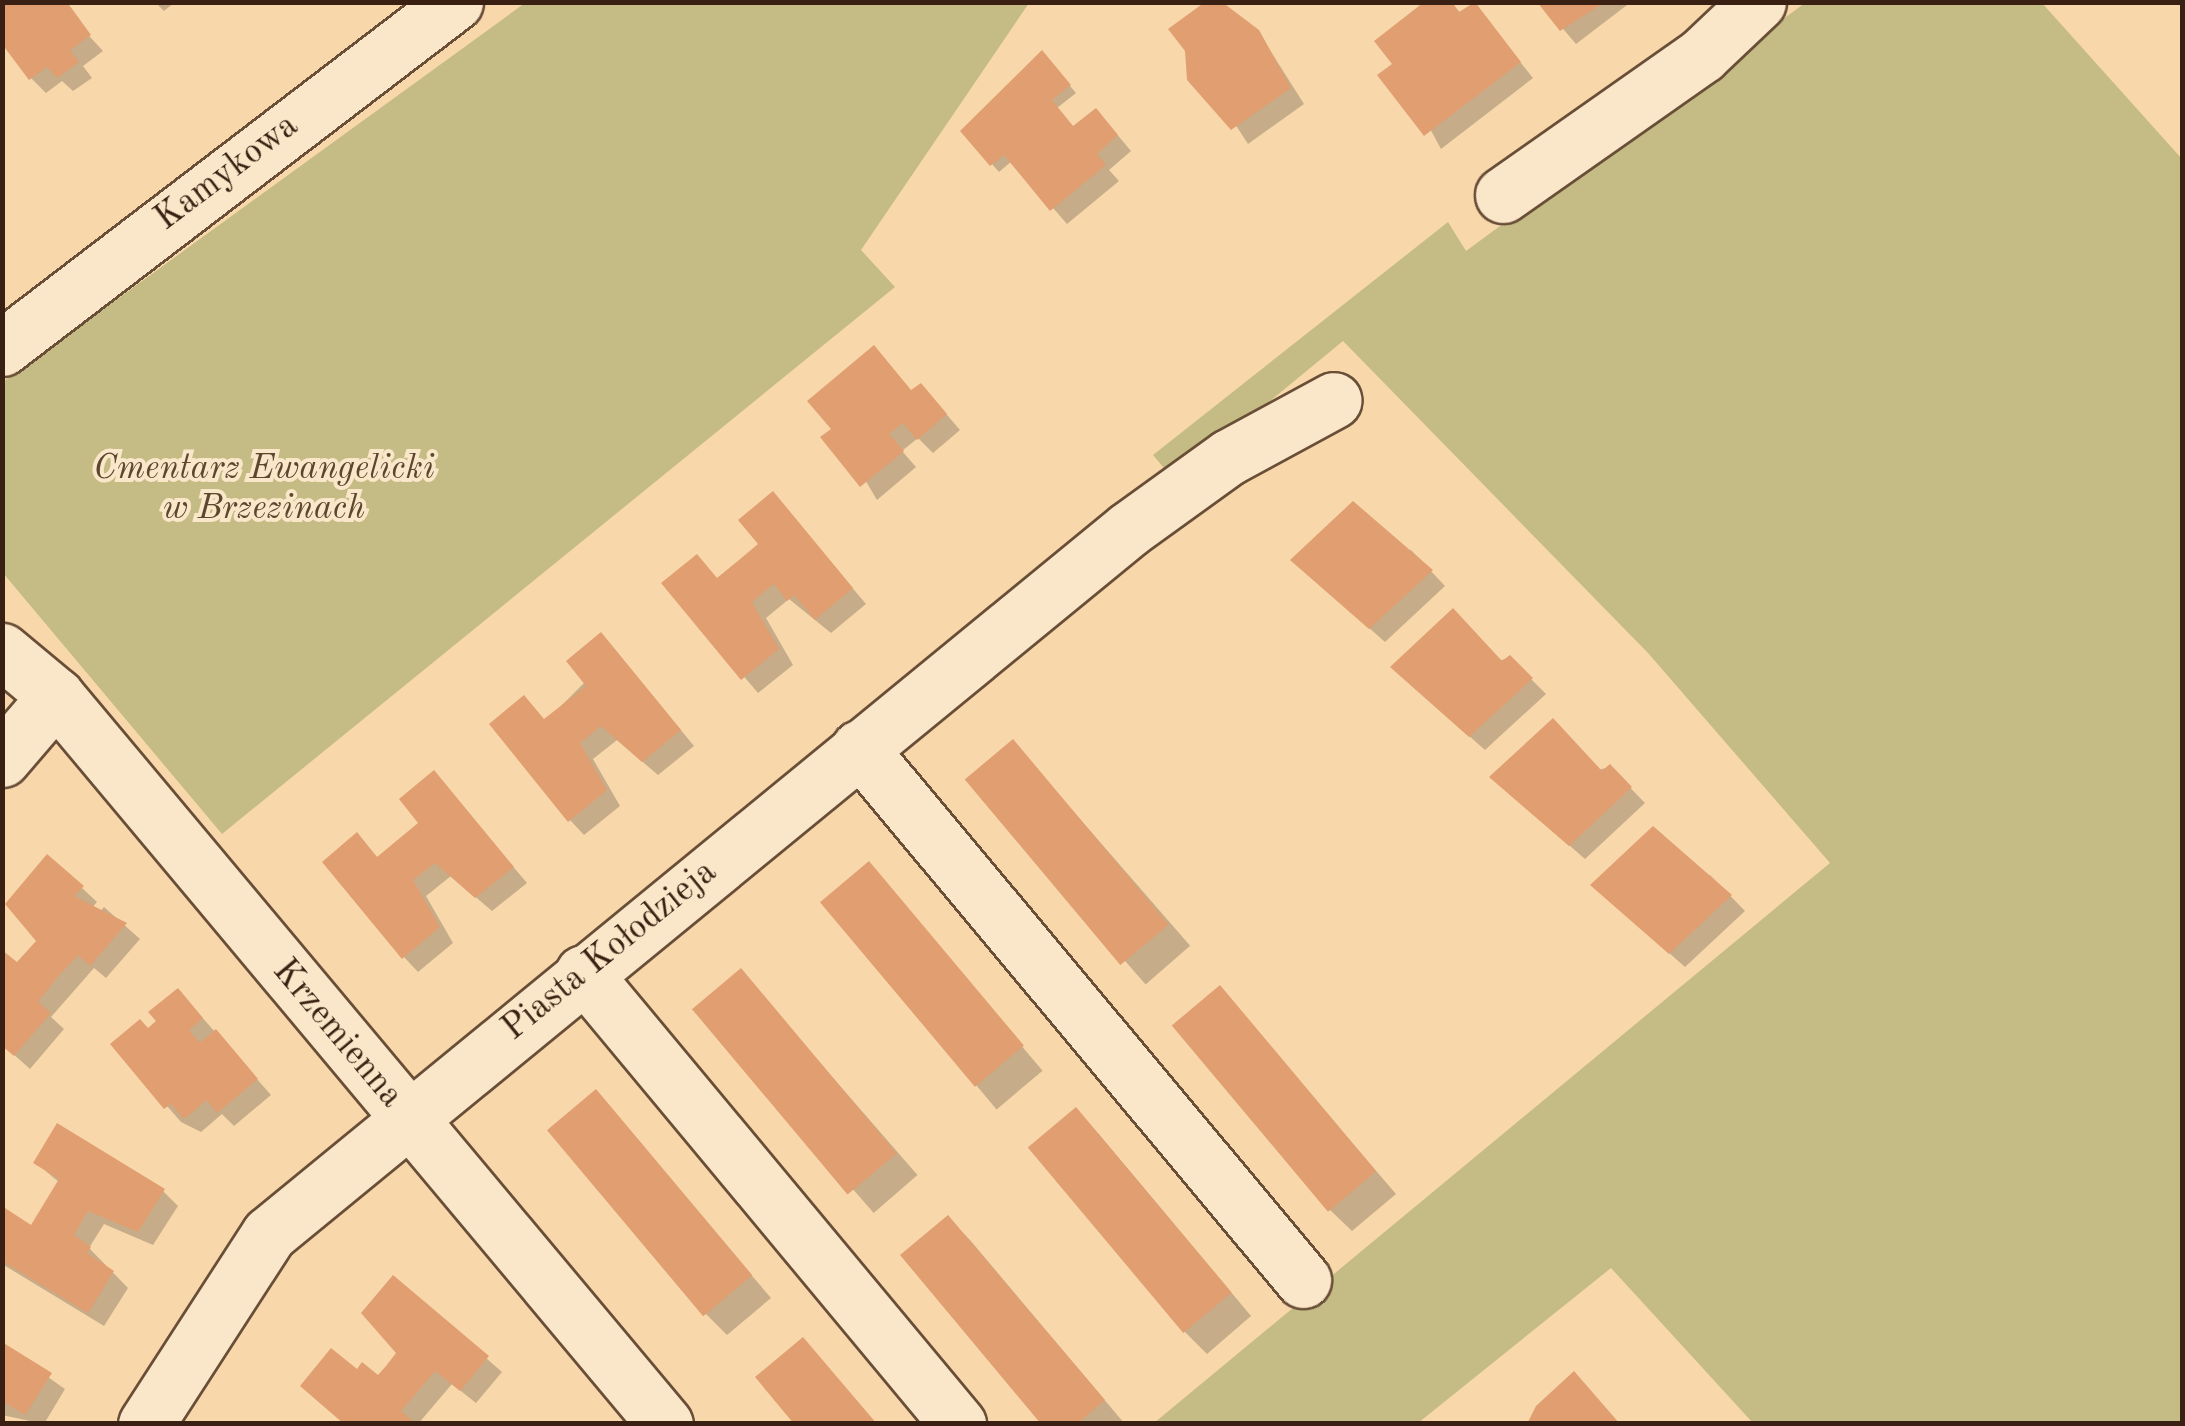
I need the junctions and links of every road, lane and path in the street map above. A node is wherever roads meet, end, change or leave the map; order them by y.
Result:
1 (455, 2) edge
2 (1758, 2) edge
3 (1503, 195) dead end
4 (2, 348) edge
5 (1334, 400) dead end
6 (2, 651) edge
7 (56, 696) junction
8 (860, 748) junction
9 (2, 760) edge
10 (583, 973) junction
11 (408, 1120) junction
12 (1303, 1280) dead end
13 (146, 1424) edge
14 (666, 1424) edge
15 (958, 1424) edge

1 - 4 street, Kamykowa
2 - 3 street
5 - 8 street, Piasta Kołodzieja
6 - 7 street, Krzemienna
7 - 9 street
7 - 11 street, Krzemienna
8 - 10 street, Piasta Kołodzieja
8 - 12 street
10 - 11 street, Piasta Kołodzieja
10 - 15 street
11 - 13 street, Piasta Kołodzieja
11 - 14 street, Krzemienna

